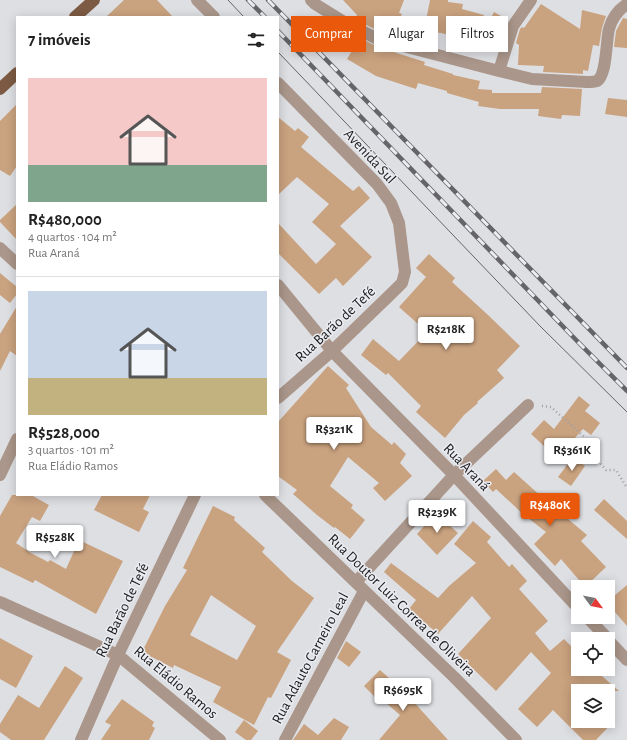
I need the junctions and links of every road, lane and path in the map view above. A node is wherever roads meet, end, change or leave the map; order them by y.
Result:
1 (94, 0) edge
2 (197, 0) edge
3 (312, 0) edge
4 (531, 0) edge
5 (627, 4) edge
6 (76, 16) edge
7 (213, 16) edge
8 (499, 71) junction
9 (16, 74) edge
10 (279, 84) edge
11 (0, 90) edge
12 (0, 248) edge
13 (16, 263) edge
14 (279, 285) edge
15 (396, 290) joint
16 (332, 351) junction
17 (279, 397) edge
18 (528, 404) joint
19 (16, 441) edge
20 (0, 475) edge
21 (454, 476) junction
22 (627, 488) edge
23 (195, 496) edge
24 (266, 496) edge
25 (360, 587) junction
26 (571, 601) edge
27 (0, 602) edge
28 (594, 624) edge
29 (601, 632) edge
30 (615, 647) edge
31 (118, 655) junction
32 (627, 660) edge
33 (214, 738) edge
34 (81, 740) edge
35 (285, 740) edge
36 (516, 740) edge

1 - 6 main road
2 - 7 street
3 - 8 street
4 - 8 street
5 - 8 street
9 - 11 main road
10 - 15 street, Avenida Sul
12 - 13 street
14 - 16 street, Rua Araná
15 - 16 street, Rua Barão de Tefé
16 - 17 street, Rua Barão de Tefé
16 - 21 street, Rua Araná
18 - 21 street, Rua Adauto Carneiro Leal
18 - 22 path
19 - 20 street
21 - 25 street, Rua Adauto Carneiro Leal
21 - 26 street, Rua Araná
23 - 31 street, Rua Barão de Tefé
24 - 25 street, Rua Doutor Luiz Correa de Oliveira
25 - 35 street, Rua Adauto Carneiro Leal
25 - 36 street, Rua Doutor Luiz Correa de Oliveira
27 - 31 street, Rua Eládio Ramos
28 - 29 street
30 - 32 street
31 - 33 street, Rua Eládio Ramos
31 - 34 street, Rua Barão de Tefé

